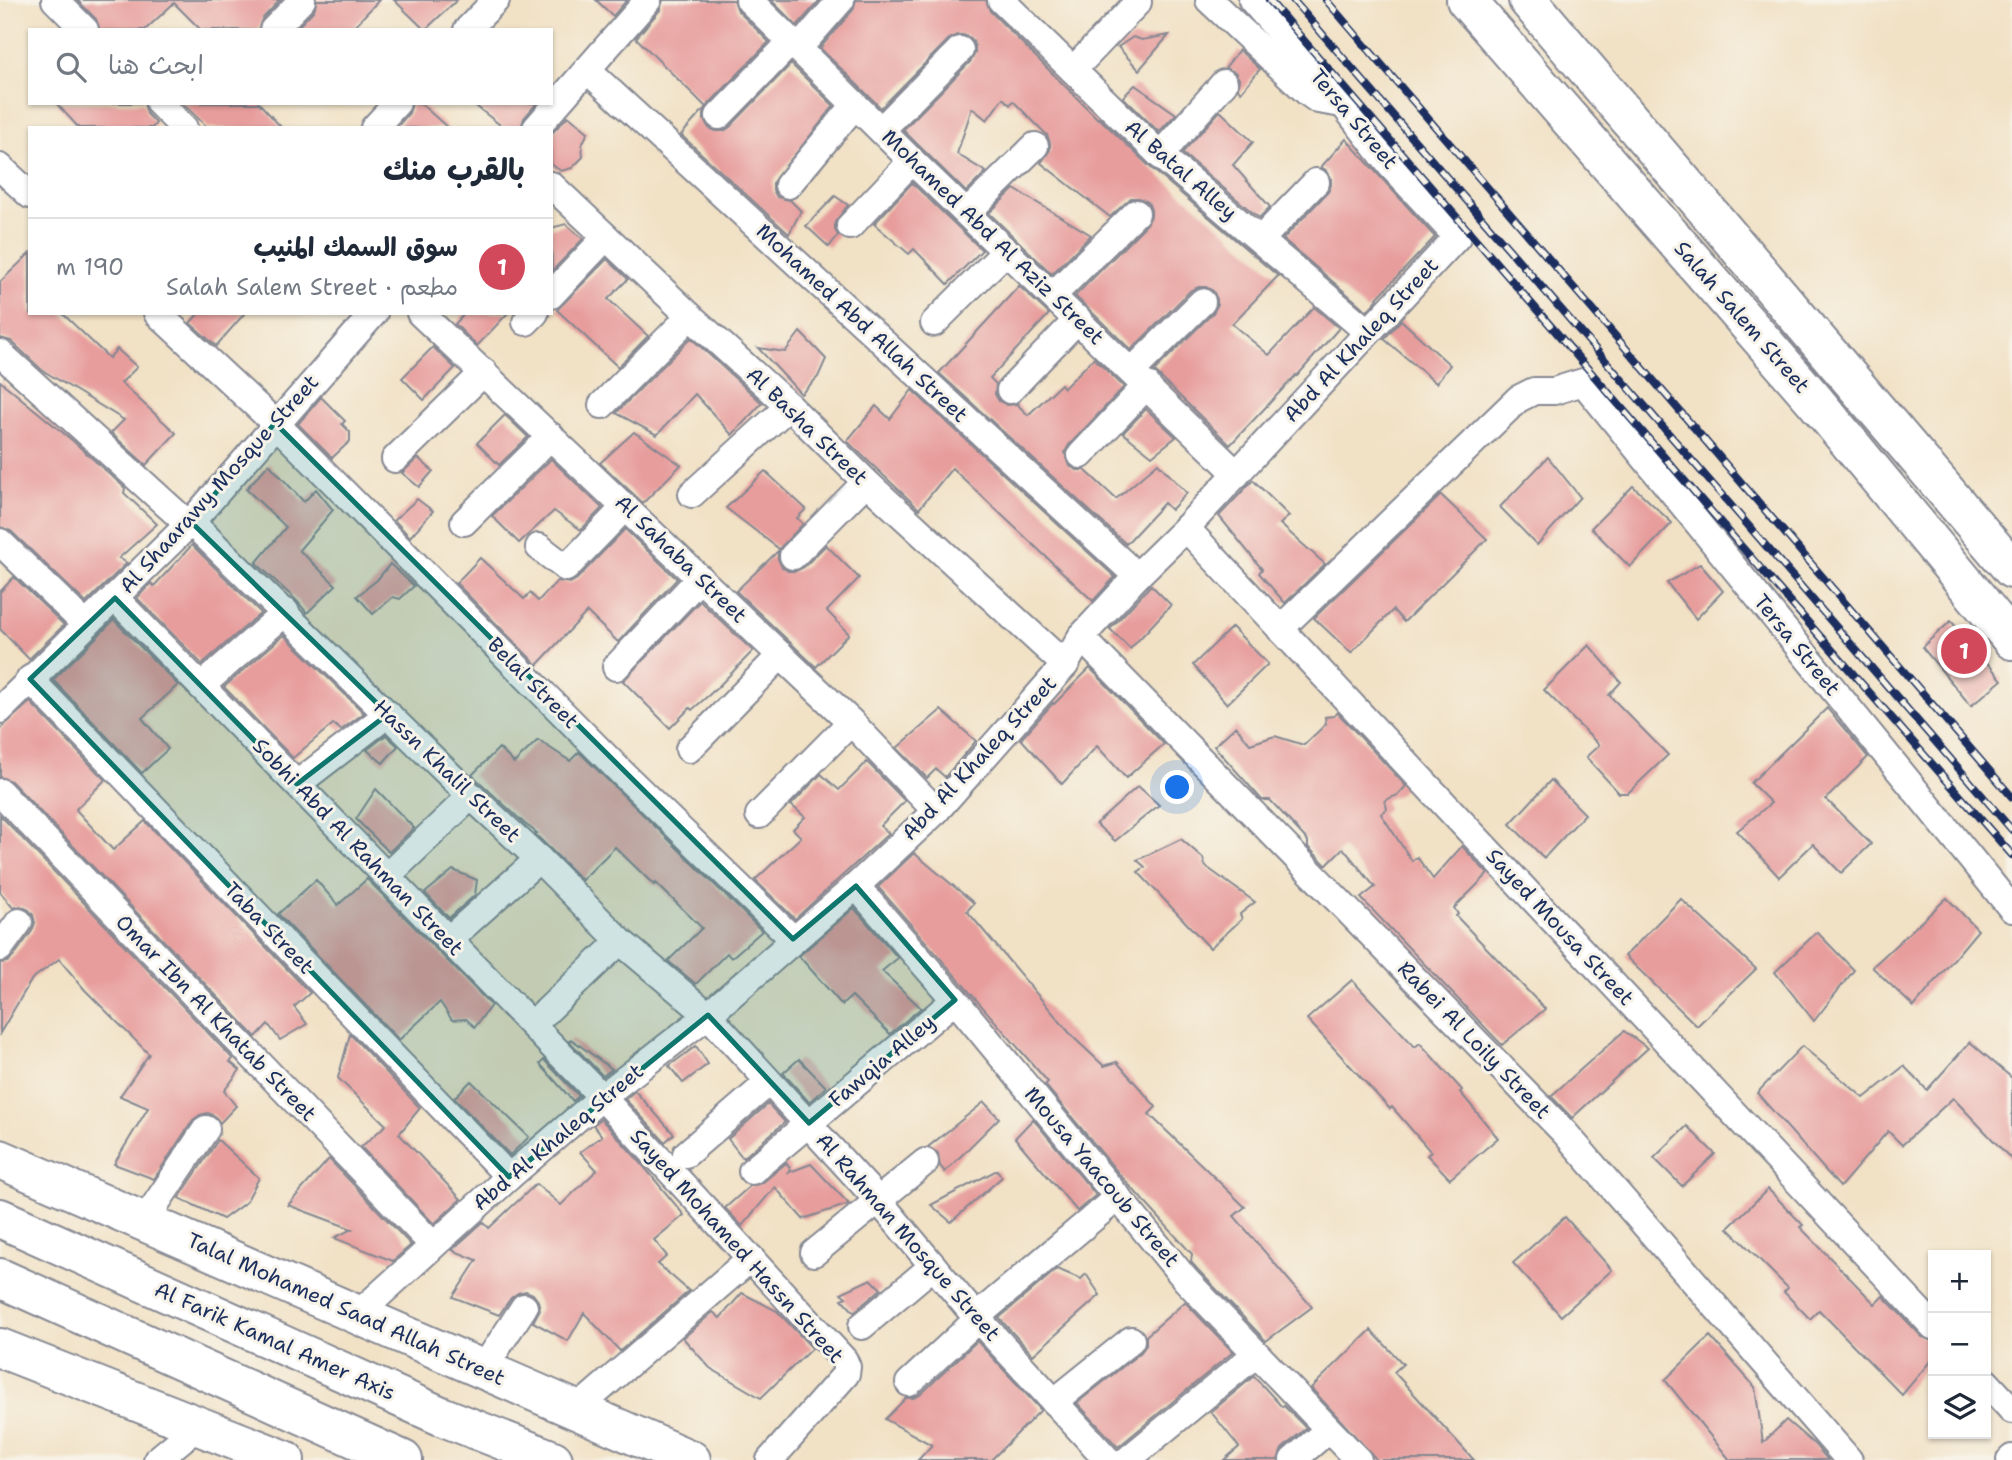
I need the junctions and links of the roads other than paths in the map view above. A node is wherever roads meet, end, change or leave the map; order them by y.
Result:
1 (55, 0) edge
2 (302, 0) edge
3 (496, 0) edge
4 (648, 0) edge
5 (749, 0) edge
6 (841, 0) edge
7 (1001, 0) edge
8 (1209, 0) edge
9 (1252, 0) edge
10 (1466, 0) edge
11 (1528, 0) edge
12 (1138, 2) dead end
13 (83, 28) edge
14 (275, 28) edge
15 (469, 28) edge
16 (795, 45) junction
17 (960, 50) dead end
18 (587, 70) junction
19 (1073, 70) junction
20 (1224, 83) dead end
21 (855, 104) junction
22 (1343, 104) junction
23 (161, 105) edge
24 (395, 105) edge
25 (719, 116) dead end
26 (182, 126) edge
27 (376, 126) edge
28 (538, 126) edge
29 (881, 130) junction
30 (1035, 146) dead end
31 (1160, 155) junction
32 (912, 161) junction
33 (0, 167) edge
34 (1317, 182) dead end
35 (1684, 183) junction
36 (788, 185) dead end
37 (553, 187) edge
38 (28, 193) edge
39 (1649, 210) junction
40 (967, 213) junction
41 (1136, 213) dead end
42 (850, 226) dead end
43 (606, 237) junction
44 (1457, 237) joint
45 (1261, 239) junction
46 (1006, 251) junction
47 (553, 293) edge
48 (1053, 295) junction
49 (1202, 302) dead end
50 (159, 315) edge
51 (371, 315) edge
52 (422, 315) edge
53 (690, 316) junction
54 (1078, 319) junction
55 (934, 323) dead end
56 (1368, 332) junction
57 (0, 354) edge
58 (484, 372) junction
59 (1139, 378) junction
60 (1010, 390) dead end
61 (601, 405) dead end
62 (789, 406) junction
63 (275, 423) junction
64 (551, 436) junction
65 (1081, 454) dead end
66 (395, 459) dead end
67 (1237, 474) junction
68 (866, 482) junction
69 (692, 494) dead end
70 (625, 507) junction
71 (464, 522) dead end
72 (190, 523) junction
73 (1186, 528) junction
74 (0, 542) edge
75 (539, 547) dead end
76 (793, 556) dead end
77 (2012, 569) edge
78 (1137, 576) junction
79 (701, 578) junction
80 (115, 598) junction
81 (286, 612) junction
82 (86, 625) junction
83 (1280, 629) junction
84 (1081, 637) junction
85 (2012, 640) edge
86 (781, 655) junction
87 (1065, 665) junction
88 (616, 667) dead end
89 (201, 687) junction
90 (11, 692) edge
91 (388, 715) junction
92 (851, 722) junction
93 (689, 748) dead end
94 (297, 784) junction
95 (0, 792) edge
96 (471, 796) junction
97 (936, 811) junction
98 (759, 815) dead end
99 (539, 859) junction
100 (387, 876) junction
101 (856, 886) junction
102 (2012, 909) edge
103 (19, 922) dead end
104 (793, 939) junction
105 (448, 940) junction
106 (620, 941) junction
107 (0, 948) edge
108 (955, 1000) junction
109 (708, 1014) junction
110 (532, 1025) junction
111 (769, 1082) junction
112 (602, 1097) junction
113 (809, 1123) junction
114 (206, 1129) dead end
115 (686, 1154) dead end
116 (0, 1159) edge
117 (925, 1162) dead end
118 (752, 1171) dead end
119 (509, 1177) junction
120 (1118, 1197) junction
121 (878, 1200) junction
122 (0, 1218) edge
123 (145, 1220) junction
124 (432, 1244) junction
125 (814, 1253) dead end
126 (751, 1258) junction
127 (933, 1266) junction
128 (0, 1278) edge
129 (524, 1307) dead end
130 (358, 1314) junction
131 (977, 1318) junction
132 (1928, 1321) edge
133 (862, 1326) dead end
134 (1131, 1340) dead end
135 (0, 1348) edge
136 (1256, 1354) junction
137 (483, 1369) junction
138 (909, 1383) dead end
139 (1991, 1387) edge
140 (1054, 1402) junction
141 (577, 1409) junction
142 (2012, 1410) edge
143 (198, 1426) junction
144 (1328, 1430) junction
145 (273, 1457) edge
146 (157, 1460) edge
147 (402, 1460) edge
148 (553, 1460) edge
149 (691, 1460) edge
150 (770, 1460) edge
151 (1108, 1460) edge
152 (1127, 1460) edge
153 (1293, 1460) edge
154 (1358, 1460) edge
155 (1849, 1460) edge

1 - 13 street
2 - 14 street
3 - 15 street
4 - 18 street
5 - 16 street, Mohamed Abd Al Aziz Street
6 - 16 street
7 - 19 street, Al Batal Alley
8 - 22 street
9 - 22 street, Tersa Street
10 - 39 main road, Salah Salem Street
11 - 35 main road, Salah Salem Street
12 - 19 street
16 - 21 street, Mohamed Abd Al Aziz Street
16 - 25 street
17 - 29 street
18 - 28 street
18 - 78 street, Mohamed Abd Allah Street
19 - 31 street, Al Batal Alley
20 - 31 street
21 - 29 street, Mohamed Abd Al Aziz Street
21 - 36 street
22 - 44 street, Tersa Street
23 - 26 street
24 - 27 street
29 - 32 street, Mohamed Abd Al Aziz Street
30 - 40 street
31 - 45 street, Al Batal Alley
32 - 40 street, Mohamed Abd Al Aziz Street
32 - 42 street
33 - 38 street
34 - 45 street
35 - 39 main road
35 - 77 main road, Salah Salem Street
37 - 43 street, Al Basha Street
39 - 85 main road, Salah Salem Street
40 - 46 street, Mohamed Abd Al Aziz Street
41 - 48 street
43 - 47 street
43 - 53 street, Al Basha Street
44 - 56 street, Abd Al Khaleq Street
45 - 56 street, Al Batal Alley
46 - 48 street, Mohamed Abd Al Aziz Street
46 - 55 street
48 - 54 street, Mohamed Abd Al Aziz Street
49 - 59 street
50 - 63 street, Belal Street
51 - 63 street, Al Shaarawy Mosque Street
52 - 58 street, Al Sahaba Street
53 - 61 street
53 - 62 street, Al Basha Street
54 - 59 street, Mohamed Abd Al Aziz Street
54 - 60 street
56 - 67 street, Abd Al Khaleq Street
57 - 72 street, Hassn Khalil Street
58 - 64 street, Al Sahaba Street
58 - 66 street
59 - 65 street
59 - 67 street, Mohamed Abd Al Aziz Street
62 - 68 street, Al Basha Street
62 - 69 street
63 - 72 street, Al Shaarawy Mosque Street
63 - 104 street, Belal Street
64 - 70 street, Al Sahaba Street
64 - 71 street
67 - 73 street, Abd Al Khaleq Street
68 - 76 street
68 - 87 street, Al Basha Street
70 - 75 street
70 - 79 street, Al Sahaba Street
72 - 80 street, Al Shaarawy Mosque Street
72 - 81 street, Hassn Khalil Street
73 - 78 street, Abd Al Khaleq Street
73 - 83 street, Sayed Mousa Street
74 - 82 street
78 - 84 street, Abd Al Khaleq Street
79 - 86 street, Al Sahaba Street
79 - 88 street
80 - 82 street, Al Shaarawy Mosque Street
80 - 89 street, Sobhi Abd Al Rahman Street
81 - 89 street
81 - 91 street, Hassn Khalil Street
82 - 90 street, Al Shaarawy Mosque Street
83 - 102 street, Tersa Street
83 - 132 street, Sayed Mousa Street
84 - 87 street, Abd Al Khaleq Street
84 - 155 street, Rabei Al Loily Street
86 - 92 street, Al Sahaba Street
86 - 93 street
87 - 97 street, Abd Al Khaleq Street
89 - 94 street, Sobhi Abd Al Rahman Street
90 - 119 street, Taba Street
91 - 94 street
91 - 96 street, Hassn Khalil Street
92 - 97 street, Al Sahaba Street
92 - 98 street
94 - 100 street, Sobhi Abd Al Rahman Street
95 - 124 street, Omar Ibn Al Khatab Street
96 - 99 street, Hassn Khalil Street
96 - 100 street
97 - 101 street, Abd Al Khaleq Street
99 - 105 street
99 - 106 street, Hassn Khalil Street
100 - 105 street, Sobhi Abd Al Rahman Street
101 - 104 street, Abd Al Khaleq Street
101 - 108 street, Mousa Yaacoub Street
103 - 107 street
104 - 109 street, Abd Al Khaleq Street
105 - 110 street, Sobhi Abd Al Rahman Street
106 - 109 street, Hassn Khalil Street
106 - 110 street
108 - 113 street, Fawqia Alley
108 - 120 street, Mousa Yaacoub Street
109 - 111 street, Al Rahman Mosque Street
109 - 112 street, Abd Al Khaleq Street
110 - 112 street, Sobhi Abd Al Rahman Street
111 - 113 street, Al Rahman Mosque Street
111 - 115 street
112 - 119 street, Abd Al Khaleq Street
112 - 126 street, Sayed Mohamed Hassn Street
113 - 118 street, Fawqia Alley
113 - 121 street, Al Rahman Mosque Street
114 - 123 street
116 - 123 main road, Talal Mohamed Saad Allah Street
117 - 121 street
119 - 124 street, Abd Al Khaleq Street
120 - 131 street
120 - 136 street, Mousa Yaacoub Street
121 - 125 street
121 - 127 street, Al Rahman Mosque Street
122 - 148 main road, Al Farik Kamal Amer Axis
123 - 130 main road, Talal Mohamed Saad Allah Street
124 - 130 street, Abd Al Khaleq Street
126 - 141 street
126 - 150 street, Sayed Mohamed Hassn Street
127 - 131 street, Al Rahman Mosque Street
127 - 133 street
128 - 147 main road
129 - 137 street
130 - 137 main road, Talal Mohamed Saad Allah Street
131 - 138 street
131 - 140 street, Al Rahman Mosque Street
134 - 140 street
135 - 143 main road
136 - 144 street, Mousa Yaacoub Street
136 - 152 street
137 - 141 main road, Talal Mohamed Saad Allah Street
139 - 142 street
140 - 151 street, Al Rahman Mosque Street
141 - 149 main road, Talal Mohamed Saad Allah Street
143 - 145 main road
143 - 146 street
144 - 153 street
144 - 154 street, Mousa Yaacoub Street

